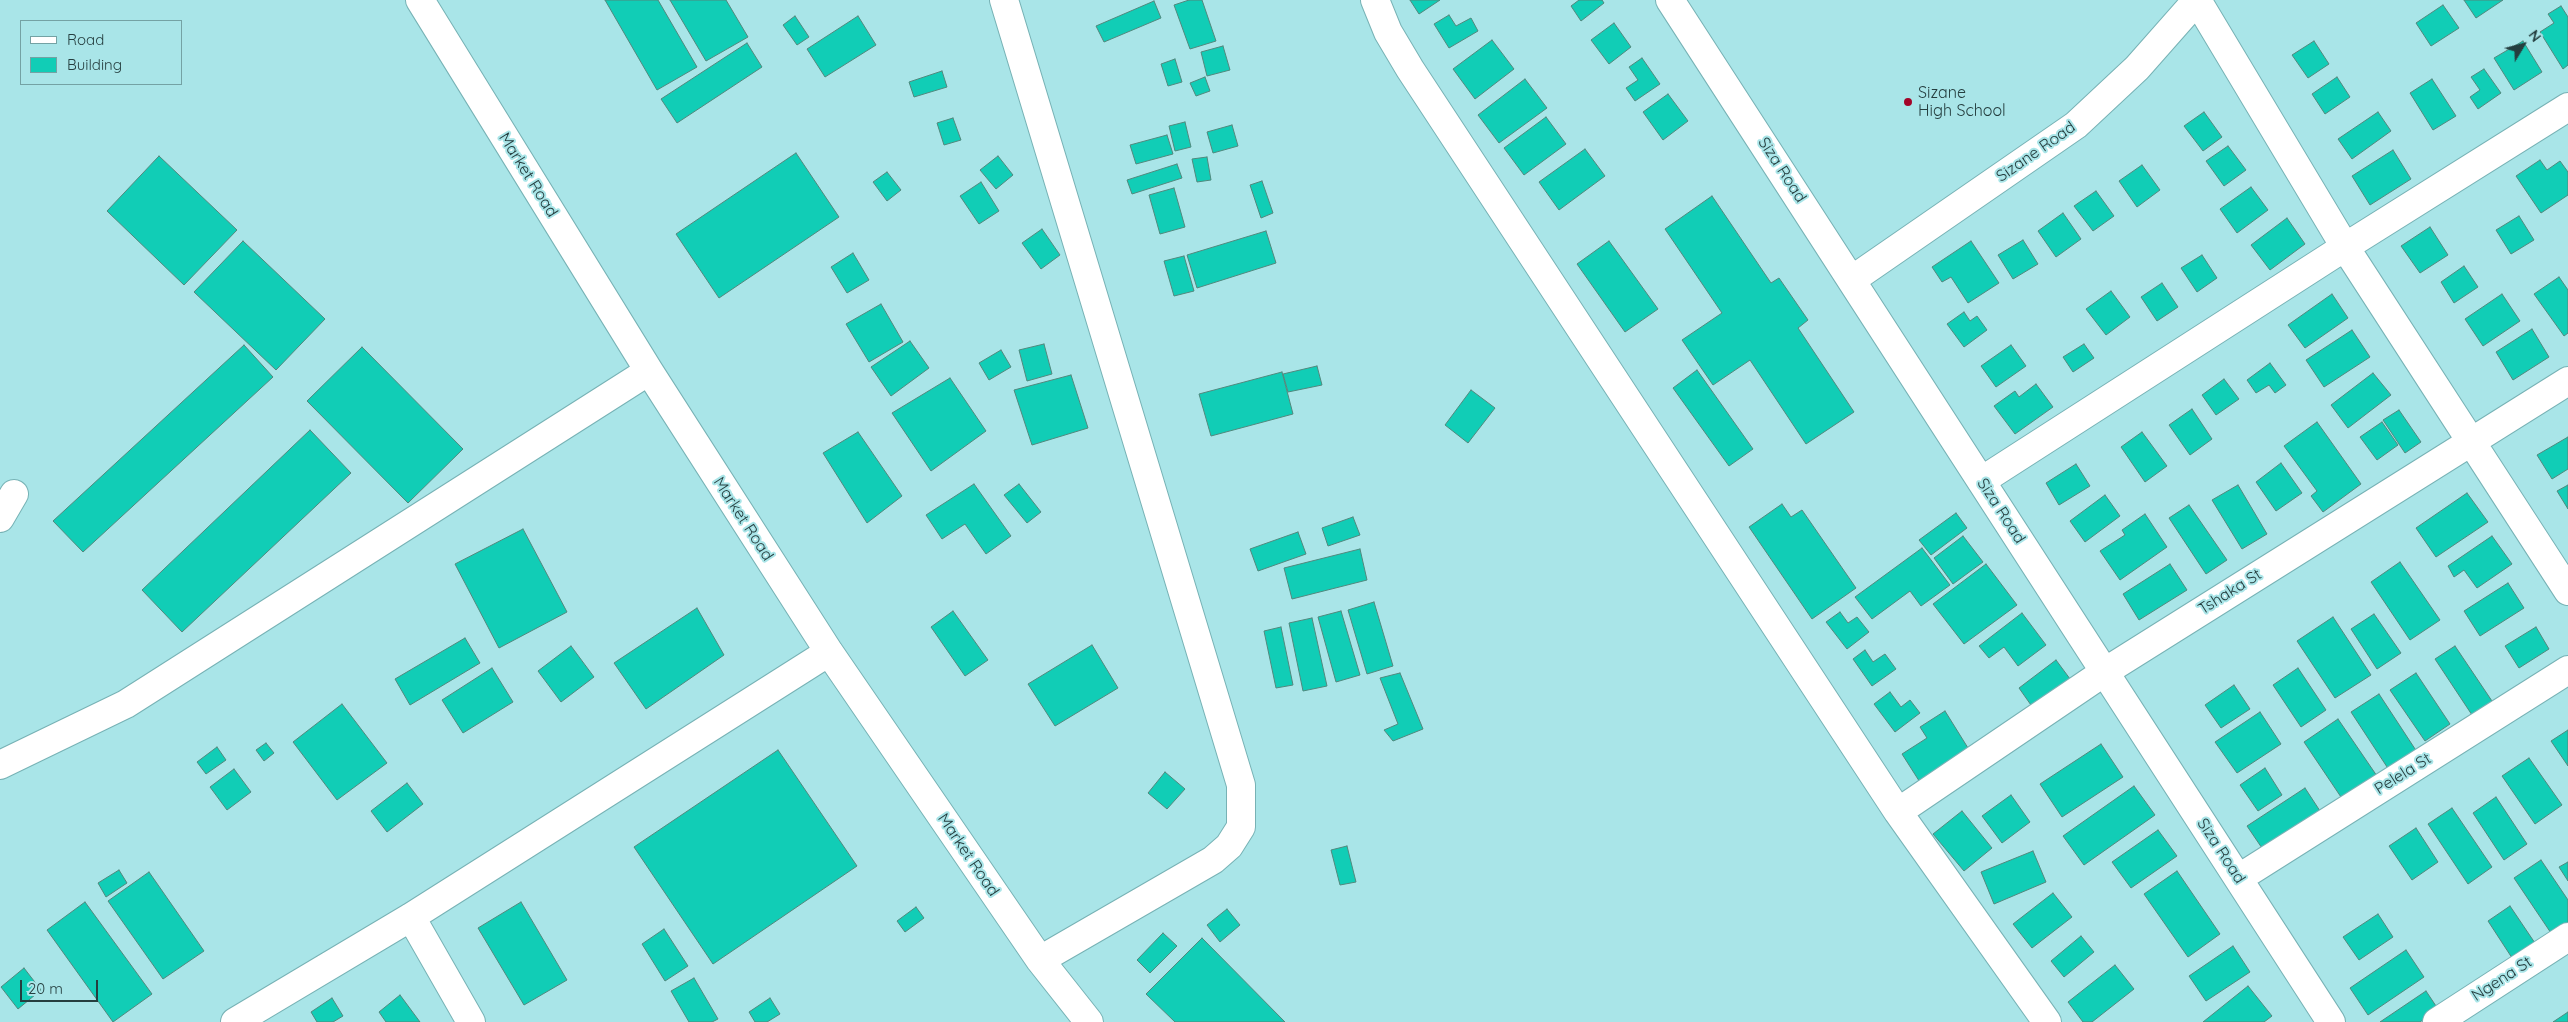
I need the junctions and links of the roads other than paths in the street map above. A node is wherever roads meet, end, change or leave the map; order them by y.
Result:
1 (420, 0) edge
2 (1004, 0) edge
3 (1375, 0) edge
4 (1670, 0) edge
5 (2197, 0) edge
6 (2568, 107) edge
7 (2345, 247) junction
8 (1852, 279) junction
9 (649, 371) junction
10 (2568, 381) edge
11 (2469, 441) junction
12 (1982, 481) junction
13 (14, 494) dead end
14 (0, 518) edge
15 (2568, 591) edge
16 (828, 652) junction
17 (2568, 670) edge
18 (2106, 671) junction
19 (0, 764) edge
20 (1898, 812) junction
21 (2239, 878) junction
22 (411, 918) junction
23 (2568, 937) edge
24 (1040, 960) junction
25 (235, 1022) edge
26 (471, 1022) edge
27 (1089, 1022) edge
28 (2047, 1022) edge
29 (2331, 1022) edge
30 (2437, 1022) edge

1 - 9 street, Market Road
2 - 24 street
3 - 20 street
4 - 8 street, Siza Road
5 - 7 street
5 - 8 street, Sizane Road
6 - 7 street
7 - 11 street
7 - 12 street
8 - 12 street, Siza Road
9 - 16 street, Market Road
9 - 19 street
10 - 11 street, Tshaka St
11 - 15 street
11 - 18 street, Tshaka St
12 - 18 street, Siza Road
13 - 14 street
16 - 22 street
16 - 24 street, Market Road
17 - 21 street, Pelela St
18 - 20 street, Tshaka St
18 - 21 street, Siza Road
20 - 28 street
21 - 29 street, Siza Road
22 - 25 street
22 - 26 street
23 - 30 street, Ngena St
24 - 27 street, Market Road

